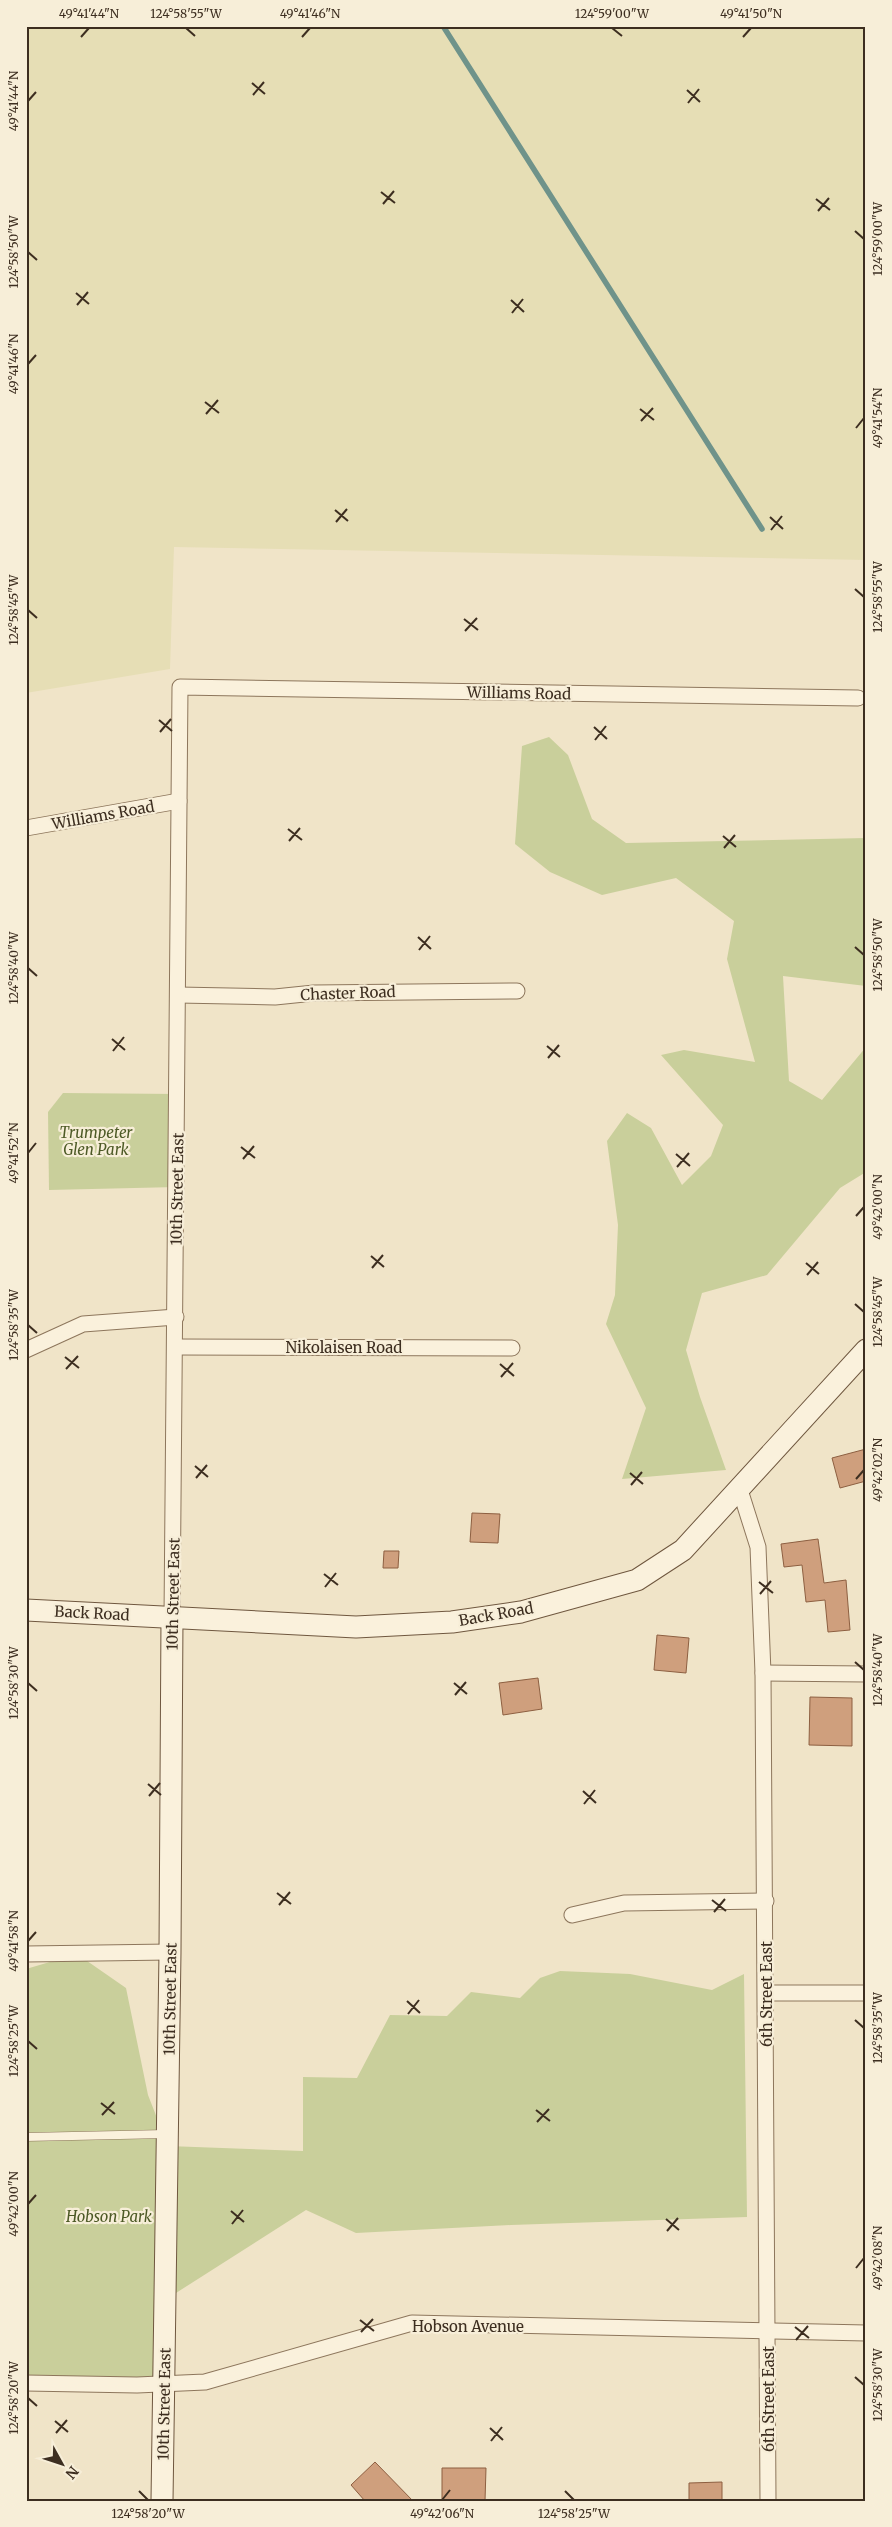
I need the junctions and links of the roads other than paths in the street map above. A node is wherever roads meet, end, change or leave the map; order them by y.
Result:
1 (180, 687) joint
2 (858, 698) dead end
3 (179, 801) junction
4 (26, 828) edge
5 (517, 991) dead end
6 (178, 995) junction
7 (176, 1316) junction
8 (176, 1347) junction
9 (512, 1348) dead end
10 (26, 1350) edge
11 (866, 1350) edge
12 (740, 1490) junction
13 (26, 1610) edge
14 (172, 1617) junction
15 (763, 1673) junction
16 (866, 1674) edge
17 (766, 1901) junction
18 (572, 1915) dead end
19 (170, 1952) junction
20 (26, 1954) edge
21 (766, 1993) junction
22 (866, 1993) edge
23 (168, 2134) junction
24 (26, 2137) edge
25 (767, 2332) junction
26 (866, 2333) edge
27 (26, 2383) edge
28 (164, 2384) junction
29 (162, 2501) edge
30 (768, 2501) edge

1 - 2 street, Williams Road
1 - 3 street, 10th Street East
3 - 4 street, Williams Road
3 - 6 street, 10th Street East
5 - 6 street, Chaster Road
6 - 7 street, 10th Street East
7 - 8 street, 10th Street East
7 - 10 street
8 - 9 street, Nikolaisen Road
8 - 14 street, 10th Street East
11 - 12 street, Back Road
12 - 14 street, Back Road
12 - 15 street, 6th Street East
13 - 14 street, Back Road
14 - 19 street, 10th Street East
15 - 16 street
15 - 17 street, 6th Street East
17 - 18 street
17 - 21 street, 6th Street East
19 - 20 street
19 - 23 street, 10th Street East
21 - 22 street
21 - 25 street, 6th Street East
23 - 24 lane
23 - 28 street, 10th Street East
25 - 26 street, Hobson Avenue
25 - 28 street, Hobson Avenue
25 - 30 street, 6th Street East
27 - 28 street, Hobson Avenue
28 - 29 street, 10th Street East

